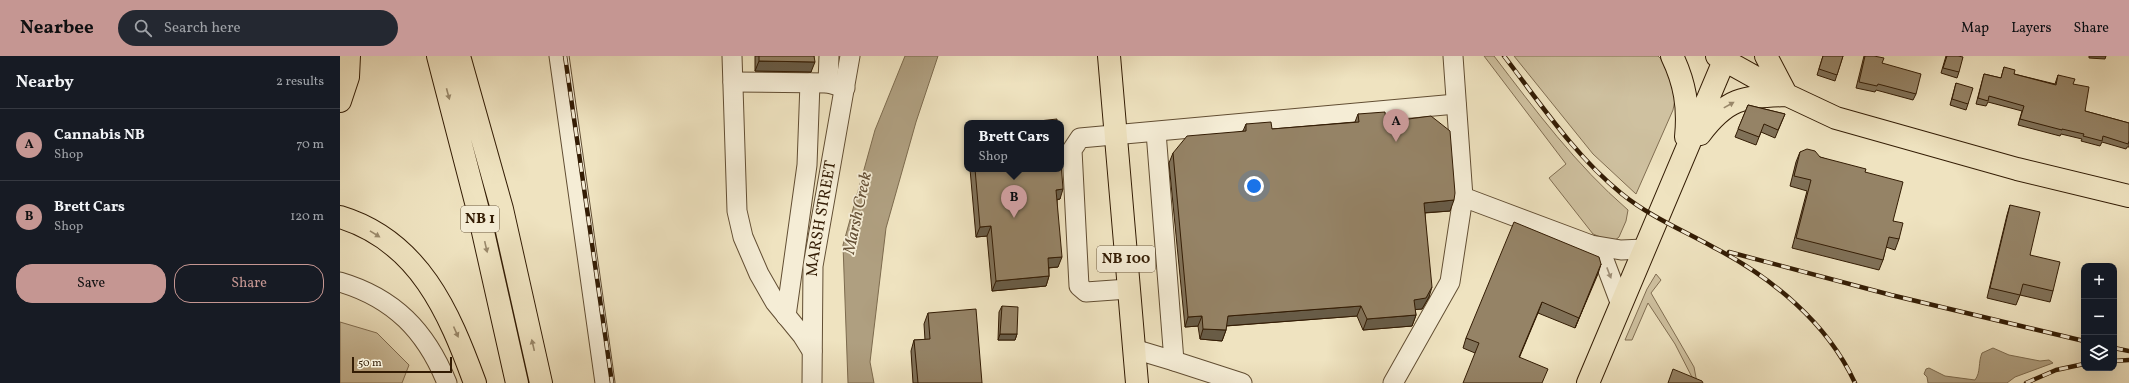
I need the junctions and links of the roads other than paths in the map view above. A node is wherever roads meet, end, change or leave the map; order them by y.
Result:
1 (349, 56) edge
2 (438, 56) edge
3 (459, 56) edge
4 (471, 56) edge
5 (559, 56) edge
6 (732, 56) edge
7 (829, 56) edge
8 (850, 56) edge
9 (1109, 56) edge
10 (1453, 56) edge
11 (1672, 56) edge
12 (1766, 56) edge
13 (1722, 57) edge
14 (733, 82) junction
15 (827, 85) junction
16 (1787, 95) junction
17 (340, 102) edge
18 (1456, 104) junction
19 (1156, 132) junction
20 (1116, 136) junction
21 (1684, 154) junction
22 (2129, 196) edge
23 (1463, 197) junction
24 (502, 209) junction
25 (340, 217) edge
26 (1591, 245) junction
27 (1644, 249) junction
28 (340, 282) edge
29 (1128, 289) junction
30 (1621, 305) junction
31 (786, 316) junction
32 (1134, 349) junction
33 (812, 351) junction
34 (1174, 361) junction
35 (447, 383) edge
36 (475, 383) edge
37 (517, 383) edge
38 (541, 383) edge
39 (605, 383) edge
40 (812, 383) edge
41 (1136, 383) edge
42 (1242, 383) edge
43 (1393, 383) edge
44 (1588, 383) edge

1 - 17 main road
2 -> 37 main road, NB 1
3 - 24 main road, NB 1
4 - 24 main road
5 - 39 street
6 - 14 street
7 - 15 street
8 - 15 street, MARSH STREET
9 - 20 main road, NB 100
10 - 18 street
11 - 21 main road
12 - 16 main road
13 - 16 main road
13 - 21 main road
14 - 15 street
14 - 31 street
15 - 31 street
15 - 33 street, MARSH STREET
21 -> 16 main road
16 - 22 main road
18 - 19 street
18 - 23 street
19 - 20 street
19 - 34 street
20 - 29 main road, NB 100
20 - 29 street
21 - 27 main road
23 - 26 street
23 - 43 street
38 -> 24 main road, NB 1
25 -> 36 main road
26 - 27 street
26 -> 30 street
27 - 30 main road
28 - 35 street
29 - 32 main road, NB 100
30 - 44 main road
31 - 33 street
32 - 34 street
32 - 41 main road, NB 100
33 - 40 street, MARSH STREET
34 - 42 street

